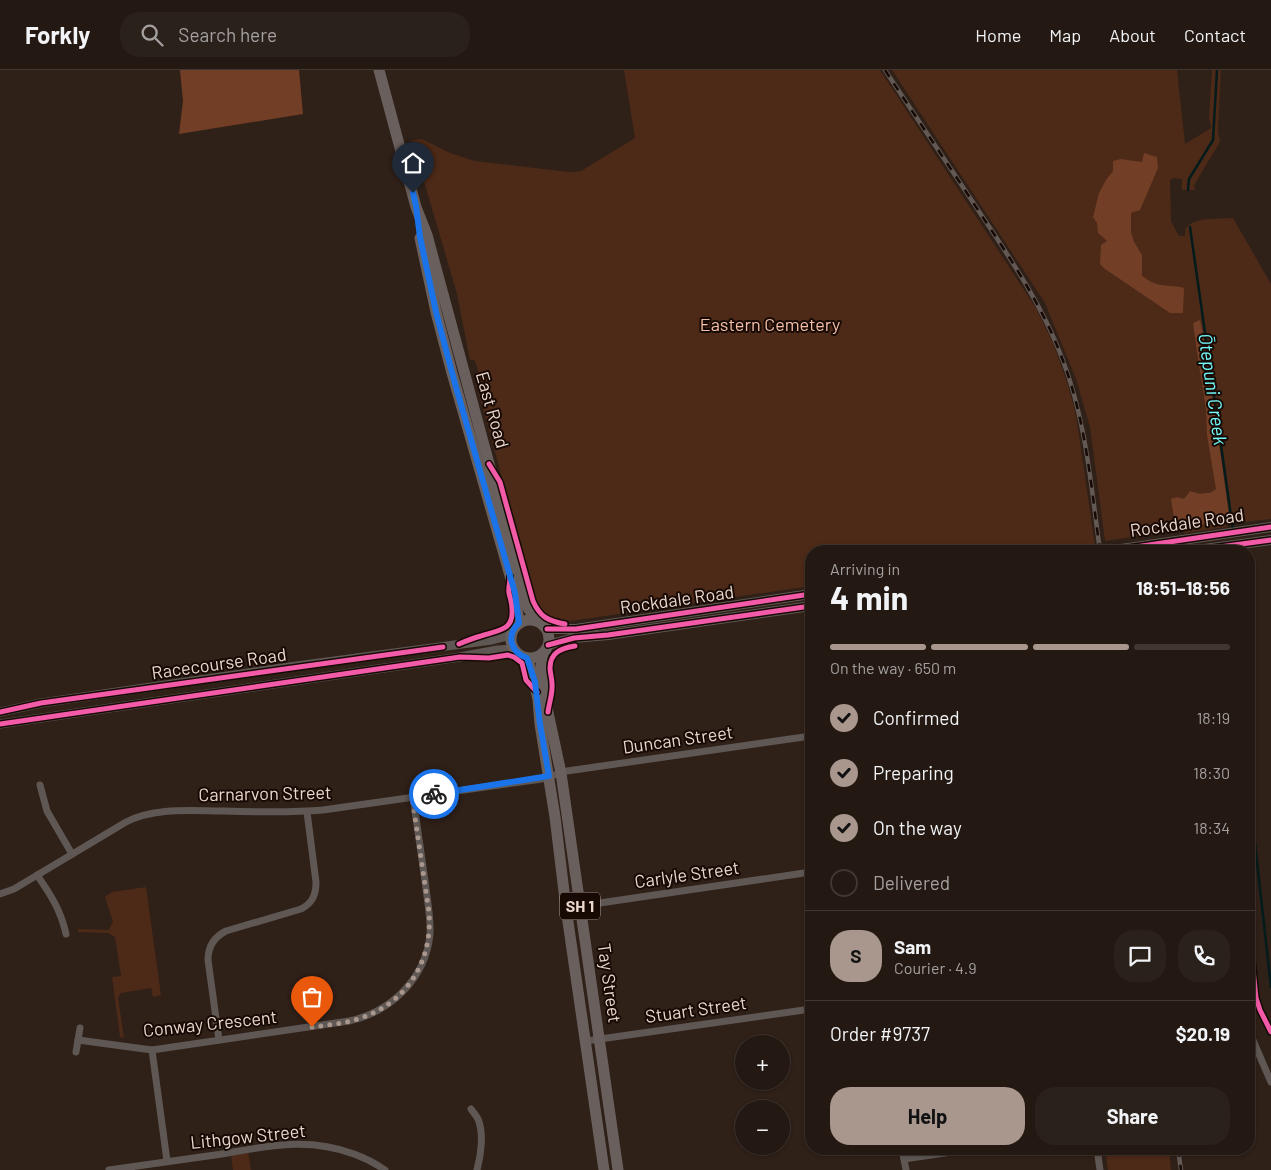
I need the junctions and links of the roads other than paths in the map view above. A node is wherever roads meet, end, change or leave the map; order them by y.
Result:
1 (380, 70) edge
2 (416, 206) junction
3 (1271, 527) edge
4 (1271, 540) edge
5 (1176, 541) junction
6 (1149, 545) edge
7 (1178, 545) edge
8 (1236, 545) edge
9 (805, 595) edge
10 (805, 607) edge
11 (537, 621) junction
12 (516, 628) junction
13 (547, 629) junction
14 (545, 649) junction
15 (514, 650) junction
16 (527, 658) junction
17 (100, 695) junction
18 (102, 709) junction
19 (0, 712) edge
20 (0, 724) edge
21 (805, 737) edge
22 (561, 773) junction
23 (549, 776) junction
24 (40, 785) dead end
25 (412, 797) junction
26 (307, 812) junction
27 (72, 854) junction
28 (805, 873) edge
29 (37, 875) junction
30 (0, 894) edge
31 (580, 906) junction
32 (566, 908) junction
33 (66, 934) dead end
34 (805, 1010) edge
35 (80, 1028) dead end
36 (599, 1039) junction
37 (78, 1040) junction
38 (219, 1040) junction
39 (586, 1041) junction
40 (1255, 1044) edge
41 (152, 1050) junction
42 (76, 1052) dead end
43 (1271, 1082) edge
44 (471, 1109) dead end
45 (903, 1155) edge
46 (931, 1155) edge
47 (1098, 1155) edge
48 (904, 1159) junction
49 (168, 1161) junction
50 (109, 1170) edge
51 (385, 1170) edge
52 (477, 1170) edge
53 (604, 1170) edge
54 (618, 1170) edge
55 (906, 1170) edge
56 (1100, 1170) edge

1 - 2 highway, East Road
2 - 11 highway, East Road
2 - 12 highway, East Road
3 - 5 main road, Rockdale Road
4 - 8 main road, Rockdale Road
5 - 6 main road, Rockdale Road
5 - 7 street
9 - 13 main road, Rockdale Road
10 - 14 main road, Rockdale Road
11 - 12 highway
11 - 13 highway
12 - 15 highway
12 - 17 street, Racecourse Road
13 - 14 highway, SH 1
14 - 16 highway
14 - 22 highway, Tay Street / SH 1
15 - 16 highway
15 - 18 street, Racecourse Road
16 - 23 highway, Tay Street / SH 1
17 - 18 street
17 - 19 street, Racecourse Road
18 - 20 street, Racecourse Road
21 - 22 street, Duncan Street
22 - 23 street, Duncan Street
22 - 31 highway, Tay Street / SH 1
23 - 25 street, Carnarvon Street
23 - 32 highway, Tay Street / SH 1
24 - 27 street
25 - 26 street, Carnarvon Street
25 - 38 street, Conway Crescent
26 - 27 street, Carnarvon Street
26 - 38 street
27 - 29 street, Carnarvon Street
28 - 31 street, Carlyle Street
29 - 30 street, Carnarvon Street
29 - 33 street
31 - 32 street, Carlyle Street
31 - 36 highway, Tay Street / SH 1
32 - 39 highway, Tay Street / SH 1
34 - 36 street, Stuart Street
35 - 37 street
36 - 39 street, Stuart Street
36 - 54 highway, Tay Street / SH 1
37 - 41 street, Conway Crescent
37 - 42 street
38 - 41 street, Conway Crescent
39 - 53 highway, Tay Street / SH 1
40 - 43 street
41 - 49 street
44 - 52 street
45 - 48 street
46 - 48 street
47 - 56 street
48 - 55 street
49 - 50 street, Lithgow Street
49 - 51 street, Lithgow Street

